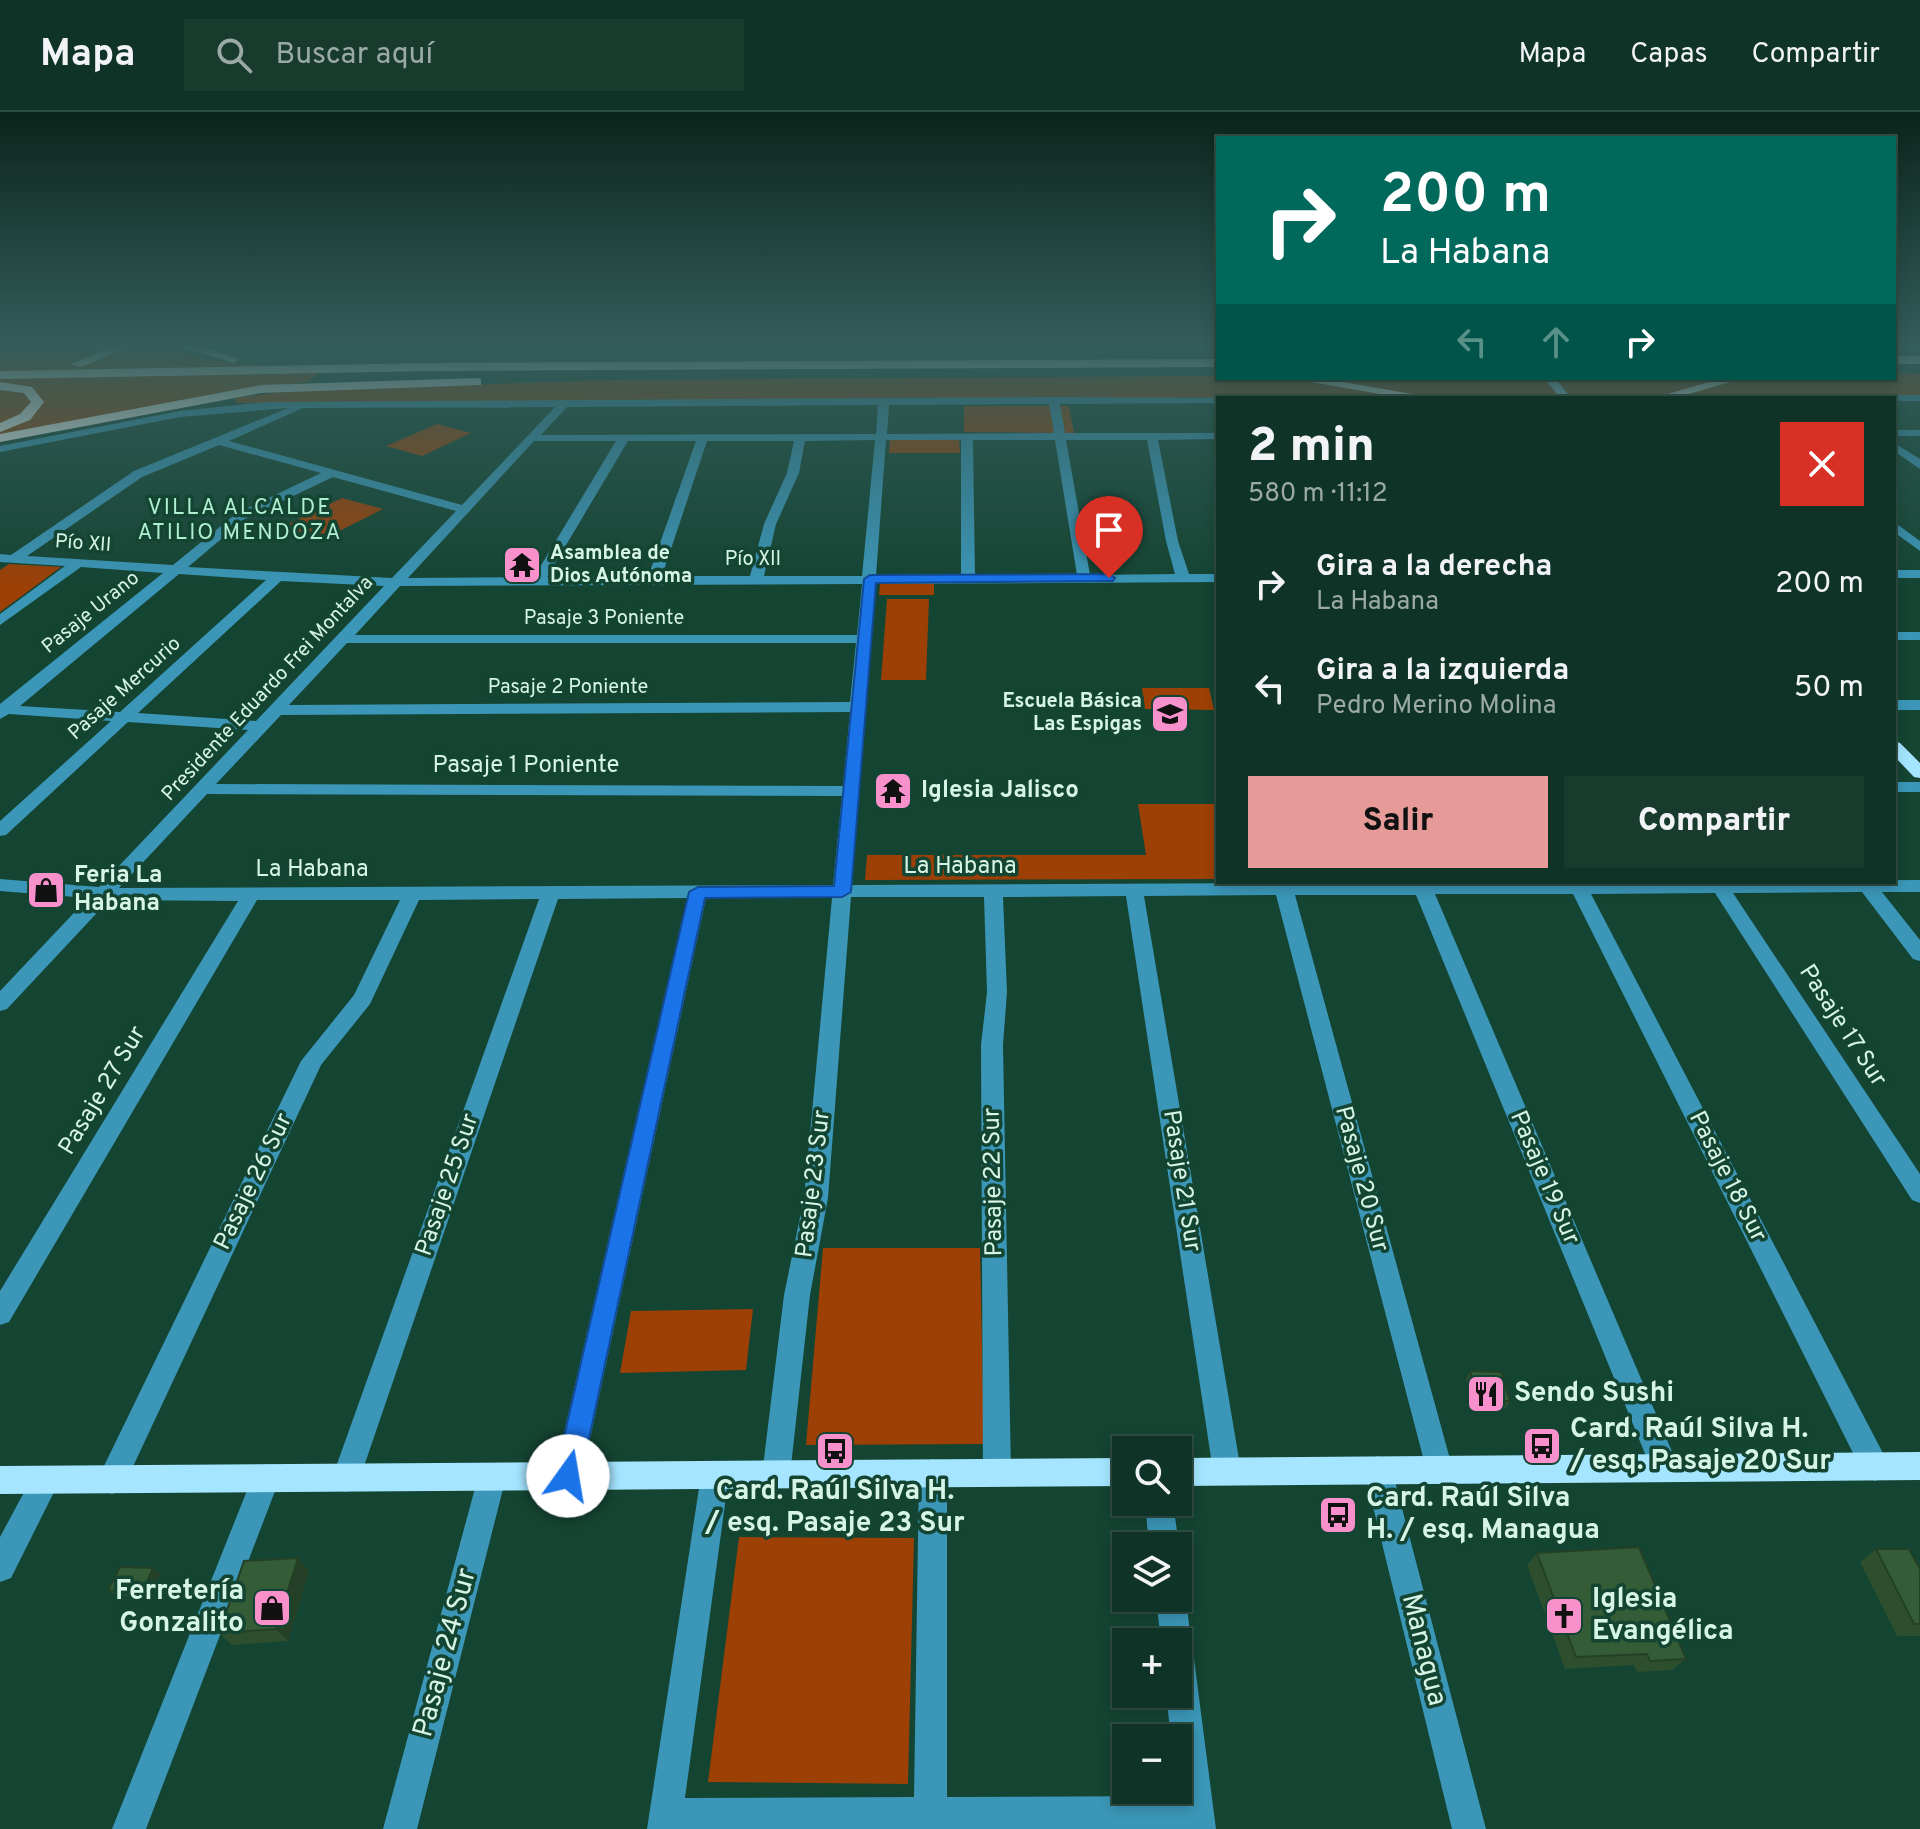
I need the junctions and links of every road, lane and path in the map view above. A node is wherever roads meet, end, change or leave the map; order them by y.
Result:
1 (55, 427) edge
2 (114, 427) edge
3 (252, 427) edge
4 (541, 427) edge
5 (732, 427) edge
6 (883, 427) edge
7 (1059, 427) edge
8 (1896, 433) edge
9 (1920, 433) edge
10 (967, 436) junction
11 (1060, 436) junction
12 (1152, 436) junction
13 (1216, 436) edge
14 (703, 437) junction
15 (729, 437) junction
16 (800, 437) junction
17 (882, 437) junction
18 (0, 438) edge
19 (531, 438) junction
20 (624, 438) junction
21 (218, 441) junction
22 (1896, 447) edge
23 (0, 449) edge
24 (1920, 465) edge
25 (331, 473) junction
26 (464, 509) junction
27 (1896, 528) edge
28 (1920, 547) edge
29 (7, 559) edge
30 (78, 563) junction
31 (0, 567) edge
32 (175, 570) junction
33 (1896, 574) edge
34 (1920, 574) edge
35 (278, 576) junction
36 (1084, 578) junction
37 (1183, 578) junction
38 (1216, 578) edge
39 (870, 579) junction
40 (968, 579) junction
41 (654, 580) junction
42 (756, 580) junction
43 (538, 581) junction
44 (396, 582) junction
45 (0, 621) edge
46 (1896, 636) edge
47 (1920, 636) edge
48 (342, 639) junction
49 (865, 639) junction
50 (1896, 705) edge
51 (1920, 705) edge
52 (859, 707) junction
53 (276, 710) junction
54 (2, 711) edge
55 (124, 717) junction
56 (260, 726) junction
57 (1896, 748) edge
58 (1920, 773) edge
59 (1896, 787) edge
60 (1920, 787) edge
61 (201, 789) junction
62 (851, 791) junction
63 (0, 831) edge
64 (0, 885) edge
65 (1410, 886) edge
66 (1867, 886) junction
67 (1920, 886) edge
68 (1720, 887) junction
69 (1579, 888) junction
70 (1284, 889) junction
71 (1134, 890) junction
72 (993, 891) junction
73 (698, 892) junction
74 (842, 892) junction
75 (551, 893) junction
76 (103, 894) junction
77 (412, 894) junction
78 (251, 895) junction
79 (1920, 954) edge
80 (0, 1004) edge
81 (1920, 1193) edge
82 (0, 1314) edge
83 (1920, 1466) edge
84 (1875, 1467) junction
85 (1665, 1468) junction
86 (1378, 1470) junction
87 (1439, 1470) junction
88 (1227, 1471) junction
89 (1112, 1472) edge
90 (1192, 1472) edge
91 (933, 1473) junction
92 (997, 1473) junction
93 (715, 1475) junction
94 (776, 1475) junction
95 (568, 1476) junction
96 (492, 1477) junction
97 (266, 1478) junction
98 (346, 1478) junction
99 (0, 1480) edge
100 (46, 1480) junction
101 (112, 1480) junction
102 (0, 1567) edge
103 (1184, 1708) edge
104 (1198, 1821) edge
105 (665, 1822) edge
106 (930, 1822) edge
107 (129, 1829) edge
108 (400, 1829) edge
109 (1469, 1829) edge

1 - 18 highway
2 - 23 street
3 - 21 street
4 - 19 street, Presidente Eduardo Frei Montalva
5 - 15 street
6 - 17 street
7 - 11 street
8 - 9 street
10 - 11 street
10 - 17 street
10 - 40 street
11 - 12 street
11 - 36 street
12 - 13 street
12 - 37 street
14 - 15 street
14 - 20 street
14 - 41 street
15 - 16 street
16 - 17 street
16 - 42 street
17 - 39 street
19 - 20 street
19 - 26 street, Presidente Eduardo Frei Montalva
20 - 43 street
21 - 25 street
21 - 29 street
22 - 24 street
25 - 26 street
25 - 32 street, Pasaje Urano
26 - 44 street, Presidente Eduardo Frei Montalva
27 - 28 street
29 - 30 street, Pío XII
29 - 31 street
30 - 32 street, Pío XII
30 - 45 street
32 - 35 street, Pío XII
32 - 54 street, Pasaje Urano
33 - 34 street
35 - 44 street, Pío XII
35 - 55 street, Pasaje Mercurio
36 - 37 street, Pío XII
36 - 40 street, Pío XII
37 - 38 street, Pío XII
39 - 40 street, Pío XII
39 - 42 street, Pío XII
39 - 49 street, Pasaje 23 Sur
41 - 42 street, Pío XII
41 - 43 street, Pío XII
43 - 44 street, Pío XII
44 - 48 street, Presidente Eduardo Frei Montalva
46 - 47 street
48 - 49 street, Pasaje 3 Poniente
48 - 53 street, Presidente Eduardo Frei Montalva
49 - 52 street, Pasaje 23 Sur
50 - 51 street
52 - 53 street, Pasaje 2 Poniente
52 - 62 street, Pasaje 23 Sur
53 - 56 street, Presidente Eduardo Frei Montalva
54 - 55 street
55 - 56 street
55 - 63 street, Pasaje Mercurio
56 - 61 street, Presidente Eduardo Frei Montalva
57 - 58 main road
59 - 60 street
61 - 62 street, Pasaje 1 Poniente
61 - 76 street, Presidente Eduardo Frei Montalva
62 - 74 street, Pasaje 23 Sur
64 - 76 street, La Habana
65 - 69 street, La Habana
65 - 70 street, La Habana
65 - 85 street, Pasaje 19 Sur
66 - 67 street, La Habana
66 - 68 street, La Habana
66 - 79 street
68 - 69 street, La Habana
68 - 81 street, Pasaje 17 Sur
69 - 84 street, Pasaje 18 Sur
70 - 71 street, La Habana
70 - 87 street, Pasaje 20 Sur
71 - 72 street, La Habana
71 - 88 street, Pasaje 21 Sur
72 - 74 street, La Habana
72 - 92 street, Pasaje 22 Sur
73 - 74 street, La Habana
73 - 75 street, La Habana
73 - 95 street
74 - 94 street, Pasaje 23 Sur
75 - 77 street, La Habana
75 - 98 street, Pasaje 25 Sur
76 - 78 street, La Habana
76 - 80 street, Presidente Eduardo Frei Montalva
77 - 78 street, La Habana
77 - 101 street, Pasaje 26 Sur
78 - 82 street, Pasaje 27 Sur
83 - 84 main road
84 - 85 main road
85 - 87 main road
86 - 87 main road
86 - 88 main road
86 - 109 street, Managua
88 - 90 main road
89 - 92 main road
91 - 92 main road
91 - 94 main road
91 - 106 street
93 - 94 main road
93 - 95 main road
93 - 105 street
95 - 96 main road
96 - 98 main road
96 - 108 street, Pasaje 24 Sur
97 - 98 main road
97 - 101 main road
97 - 107 street
99 - 100 main road
100 - 101 main road
100 - 102 street
103 - 104 street
104 - 106 street
105 - 106 street

